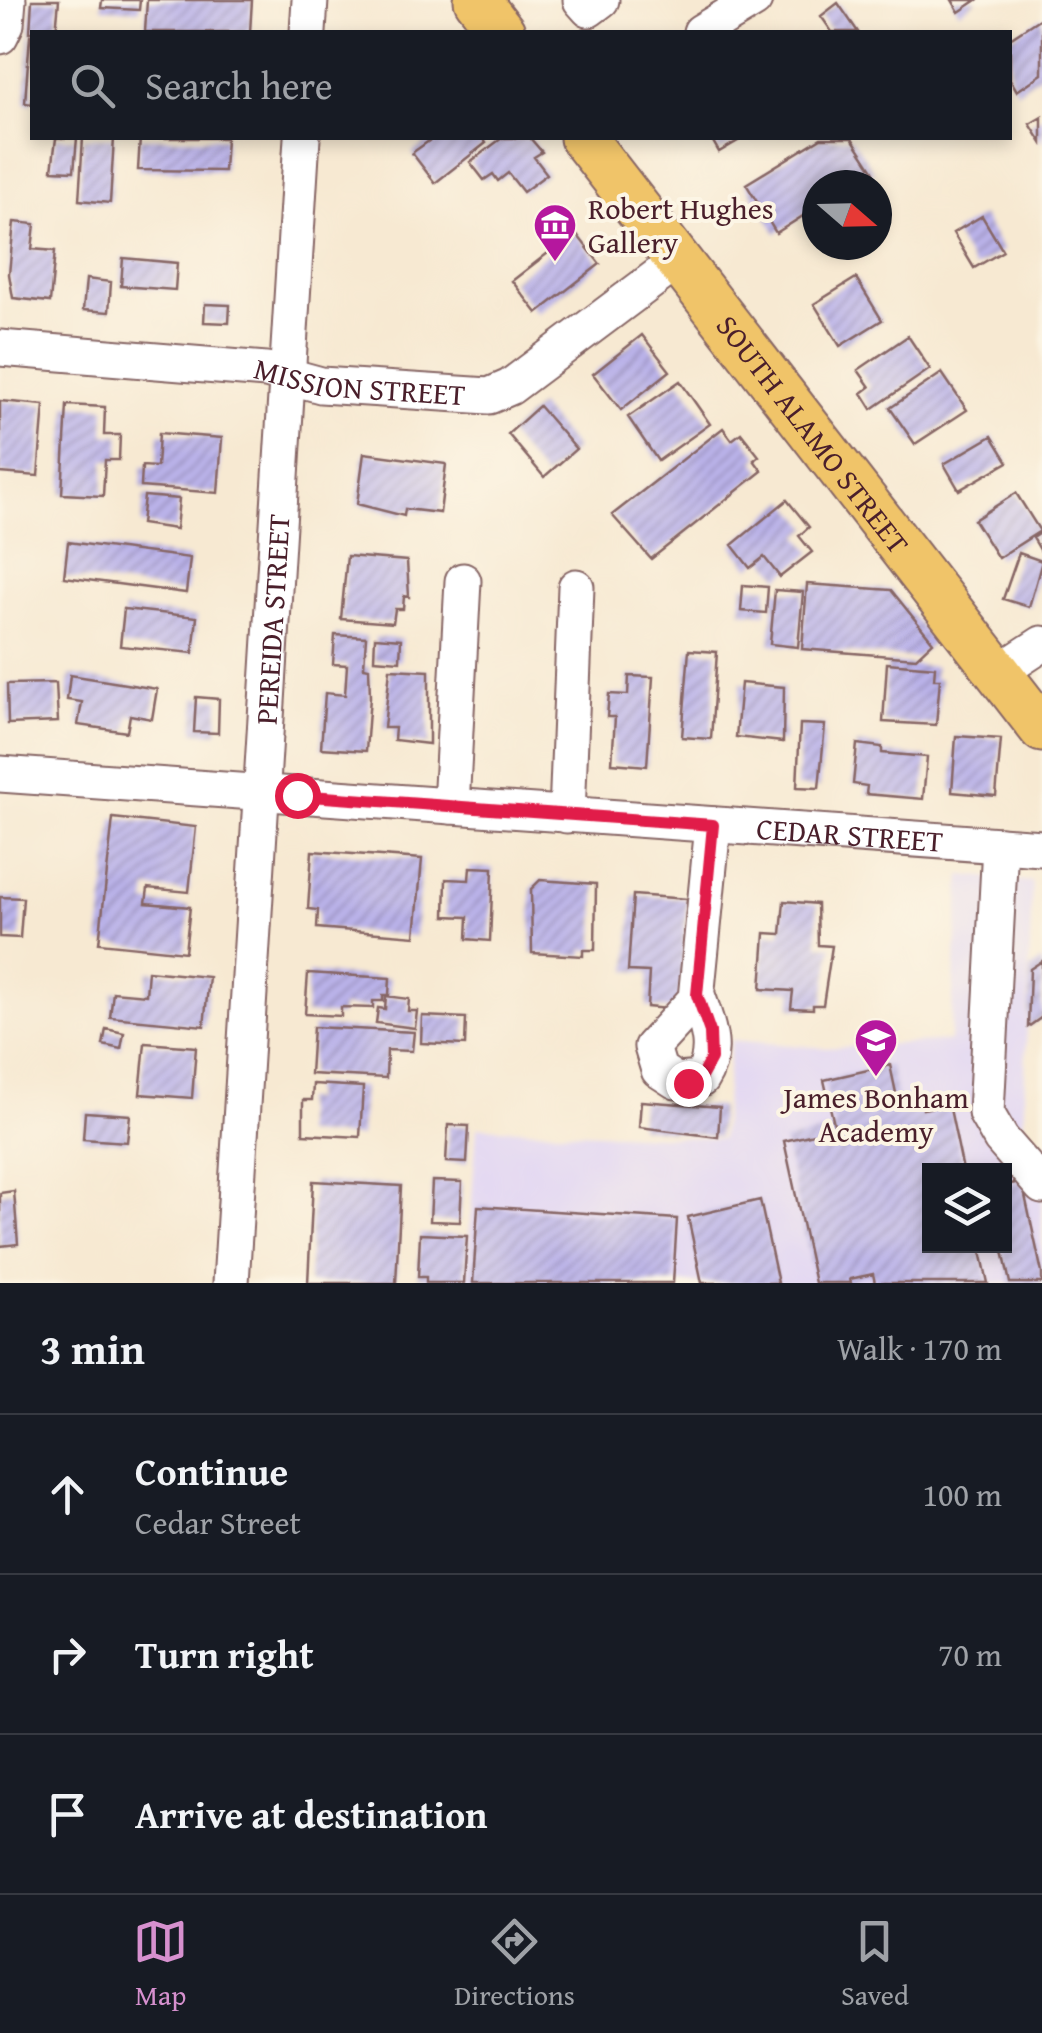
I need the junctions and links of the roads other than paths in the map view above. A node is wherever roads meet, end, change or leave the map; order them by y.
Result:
1 (8, 0) edge
2 (310, 0) edge
3 (478, 0) edge
4 (581, 0) edge
5 (601, 0) edge
6 (746, 2) edge
7 (308, 30) edge
8 (500, 30) edge
9 (705, 30) edge
10 (0, 36) edge
11 (302, 140) edge
12 (585, 140) edge
13 (678, 261) junction
14 (0, 348) edge
15 (287, 376) junction
16 (463, 581) dead end
17 (576, 588) dead end
18 (1042, 644) edge
19 (1000, 672) junction
20 (1042, 729) edge
21 (0, 774) edge
22 (262, 792) junction
23 (451, 806) junction
24 (567, 814) junction
25 (713, 825) junction
26 (1000, 845) junction
27 (1042, 848) edge
28 (697, 995) dead end
29 (1042, 1186) edge
30 (231, 1283) edge

1 - 10 street
2 - 7 street
3 - 8 main road
4 - 5 street
6 - 9 street
11 - 15 street, PEREIDA STREET
12 - 13 main road, SOUTH ALAMO STREET
13 - 15 street, MISSION STREET
13 - 19 main road, SOUTH ALAMO STREET
14 - 15 street, MISSION STREET
15 - 22 street, PEREIDA STREET
16 - 23 street
17 - 24 street
18 - 19 street
19 - 20 main road, SOUTH ALAMO STREET
21 - 22 street, CEDAR STREET
22 - 23 street, CEDAR STREET
22 - 30 street, PEREIDA STREET
23 - 24 street, CEDAR STREET
24 - 25 street, CEDAR STREET
25 - 26 street, CEDAR STREET
25 - 28 street
26 - 27 street, CEDAR STREET
26 - 29 street

